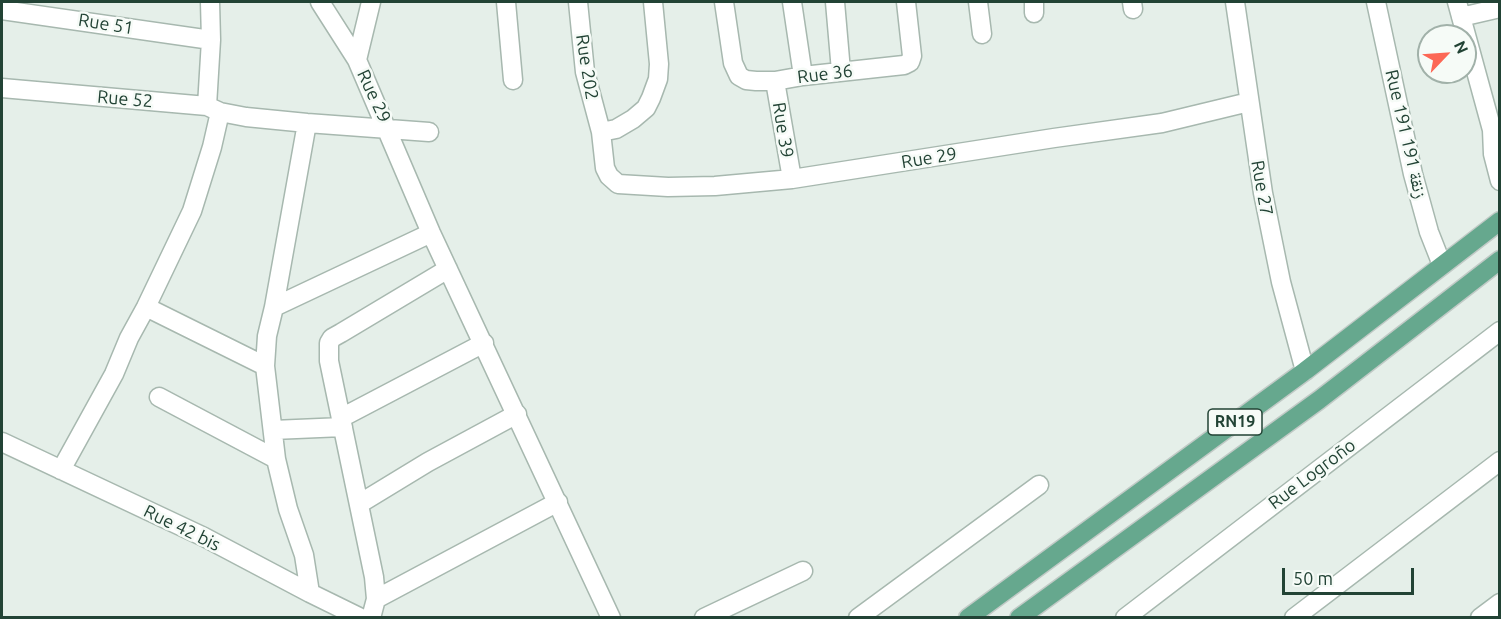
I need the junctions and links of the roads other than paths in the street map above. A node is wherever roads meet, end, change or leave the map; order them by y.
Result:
1 (210, 2) edge
2 (320, 2) edge
3 (371, 2) edge
4 (506, 2) edge
5 (578, 2) edge
6 (653, 2) edge
7 (724, 2) edge
8 (792, 2) edge
9 (835, 2) edge
10 (906, 2) edge
11 (978, 2) edge
12 (1235, 2) edge
13 (1376, 2) edge
14 (1500, 8) edge
15 (1459, 9) edge
16 (2, 10) edge
17 (982, 34) dead end
18 (211, 40) junction
19 (357, 60) junction
20 (841, 71) junction
21 (803, 75) junction
22 (513, 80) dead end
23 (775, 81) junction
24 (2, 88) edge
25 (1249, 102) junction
26 (213, 109) junction
27 (307, 123) junction
28 (387, 129) junction
29 (429, 132) dead end
30 (601, 132) junction
31 (609, 176) joint
32 (792, 179) junction
33 (1500, 181) edge
34 (1500, 221) edge
35 (431, 233) junction
36 (1500, 260) edge
37 (1442, 265) junction
38 (448, 269) junction
39 (274, 307) junction
40 (146, 308) junction
41 (1500, 331) edge
42 (484, 343) junction
43 (265, 366) junction
44 (1305, 371) junction
45 (159, 397) dead end
46 (517, 414) junction
47 (342, 422) junction
48 (273, 430) junction
49 (2, 442) edge
50 (276, 459) junction
51 (1500, 461) edge
52 (62, 470) junction
53 (1040, 485) dead end
54 (558, 502) junction
55 (359, 504) junction
56 (803, 571) dead end
57 (310, 593) junction
58 (375, 598) junction
59 (1500, 603) edge
60 (361, 618) edge
61 (371, 618) edge
62 (611, 618) edge
63 (704, 618) edge
64 (858, 618) edge
65 (968, 618) edge
66 (1019, 618) edge
67 (1125, 618) edge
68 (1294, 618) edge
69 (1480, 618) edge

1 - 18 street
2 - 19 street, Rue 29
3 - 19 street, Rue 29
4 - 22 street
5 - 30 street, Rue 202
6 - 30 street
7 - 23 street, Rue 36
8 - 21 street
9 - 20 street
10 - 20 street, Rue 36
11 - 17 street
12 - 25 street, Rue 27
13 - 37 street, Rue 191 زنقة 191
14 - 15 street
15 - 33 street
16 - 18 street, Rue 51
18 - 26 street
19 - 28 street, Rue 29
20 - 21 street, Rue 36
21 - 23 street, Rue 36
23 - 32 street, Rue 39
24 - 26 street, Rue 52
25 - 32 street, Rue 29
25 - 44 street, Rue 27
26 - 27 street, Rue 52
26 - 40 street
27 - 28 street, Rue 52
27 - 39 street
28 - 29 street, Rue 29
28 - 35 street
30 - 31 street, Rue 202
31 - 32 street, Rue 29
34 - 37 main road, RN19
35 - 38 street
35 - 39 street
36 - 66 main road, RN19
37 - 44 main road, RN19
38 - 42 street
38 - 47 street
39 - 43 street
40 - 43 street
40 - 52 street
41 - 67 street, Rue Logroño
42 - 46 street
42 - 47 street
43 - 48 street
44 - 65 main road, RN19
45 - 50 street
46 - 54 street
46 - 55 street
47 - 48 street
47 - 55 street
48 - 50 street
49 - 52 street, Rue 42 bis
50 - 57 street
51 - 68 street
52 - 57 street, Rue 42 bis
53 - 64 street
54 - 58 street
54 - 62 street
55 - 58 street
56 - 63 street
57 - 60 street, Rue 42 bis
58 - 61 street
59 - 69 street

